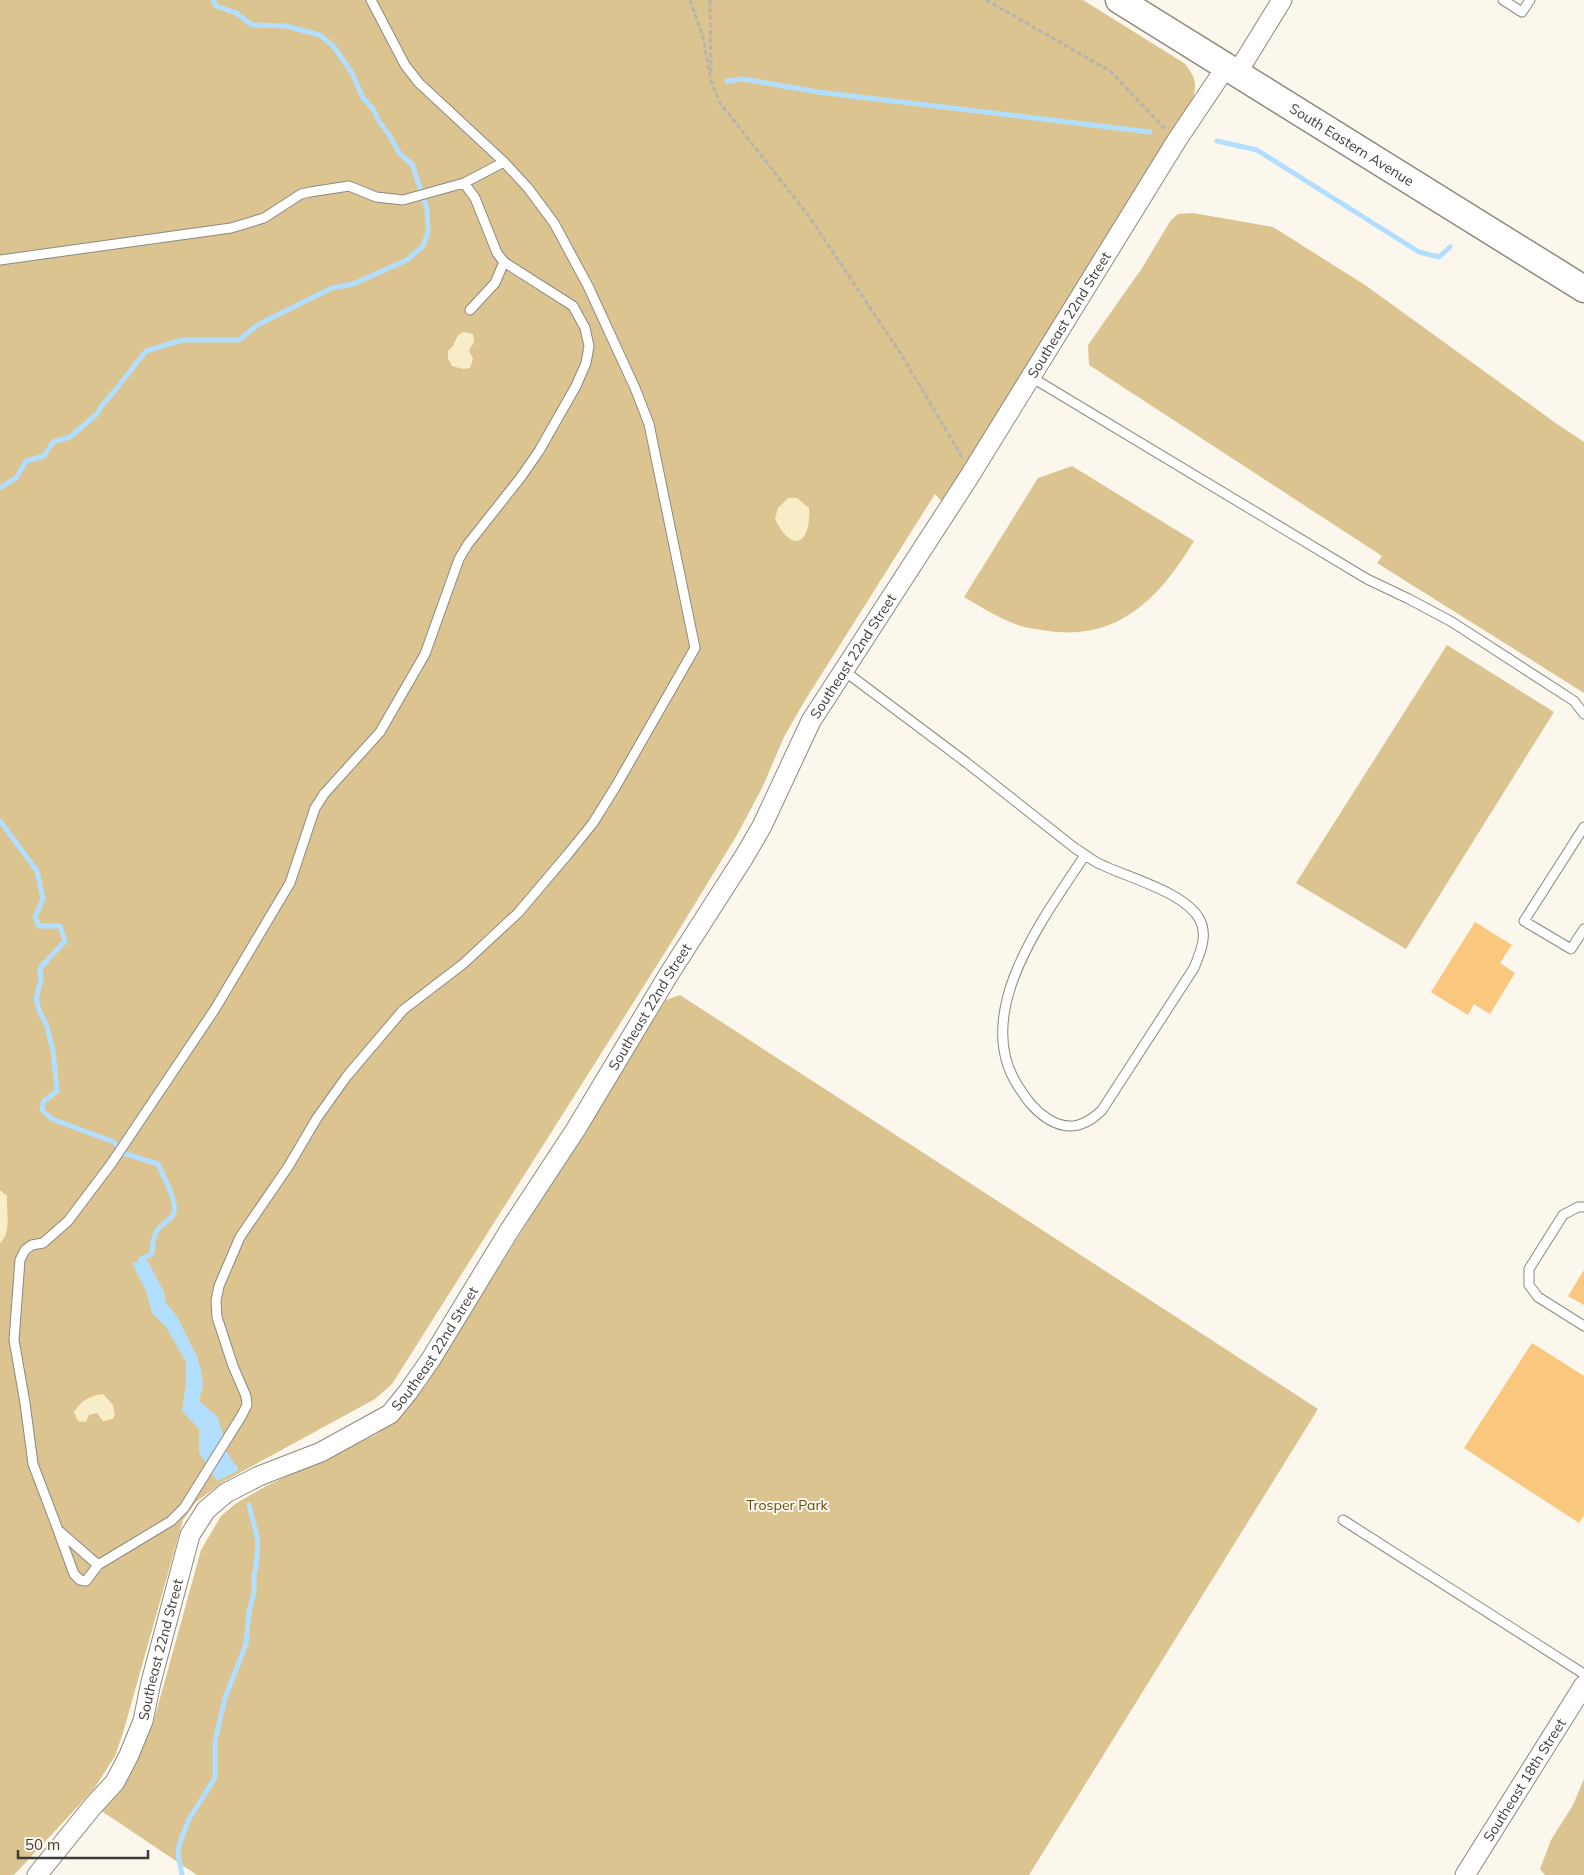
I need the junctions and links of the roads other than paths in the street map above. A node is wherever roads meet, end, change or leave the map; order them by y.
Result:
1 (372, 0) edge
2 (1119, 0) edge
3 (1282, 0) edge
4 (1503, 0) edge
5 (1530, 0) edge
6 (1232, 70) junction
7 (504, 162) junction
8 (464, 183) junction
9 (0, 260) edge
10 (504, 262) junction
11 (1584, 289) edge
12 (470, 310) dead end
13 (1031, 377) junction
14 (843, 670) junction
15 (1574, 700) junction
16 (1584, 707) edge
17 (1584, 714) edge
18 (1584, 827) edge
19 (1085, 855) junction
20 (1584, 929) edge
21 (1584, 1207) edge
22 (1584, 1326) edge
23 (1343, 1520) dead end
24 (58, 1530) junction
25 (98, 1566) junction
26 (1584, 1674) edge
27 (1584, 1685) edge
28 (37, 1875) edge
29 (1464, 1875) edge

1 - 7 lane
2 - 6 main road, South Eastern Avenue
3 - 6 street, Southeast 22nd Street
4 - 5 lane
6 - 11 main road, South Eastern Avenue
6 - 13 street, Southeast 22nd Street
7 - 8 lane
7 - 25 lane
8 - 9 lane
8 - 10 lane
10 - 12 lane
10 - 24 lane
13 - 14 street, Southeast 22nd Street
13 - 15 lane
14 - 19 lane
14 - 28 street, Southeast 22nd Street
15 - 16 lane
15 - 17 lane
18 - 20 lane
19 - 19 lane
21 - 22 lane
23 - 26 lane
24 - 25 lane
24 - 25 lane
27 - 29 street, Southeast 18th Street

